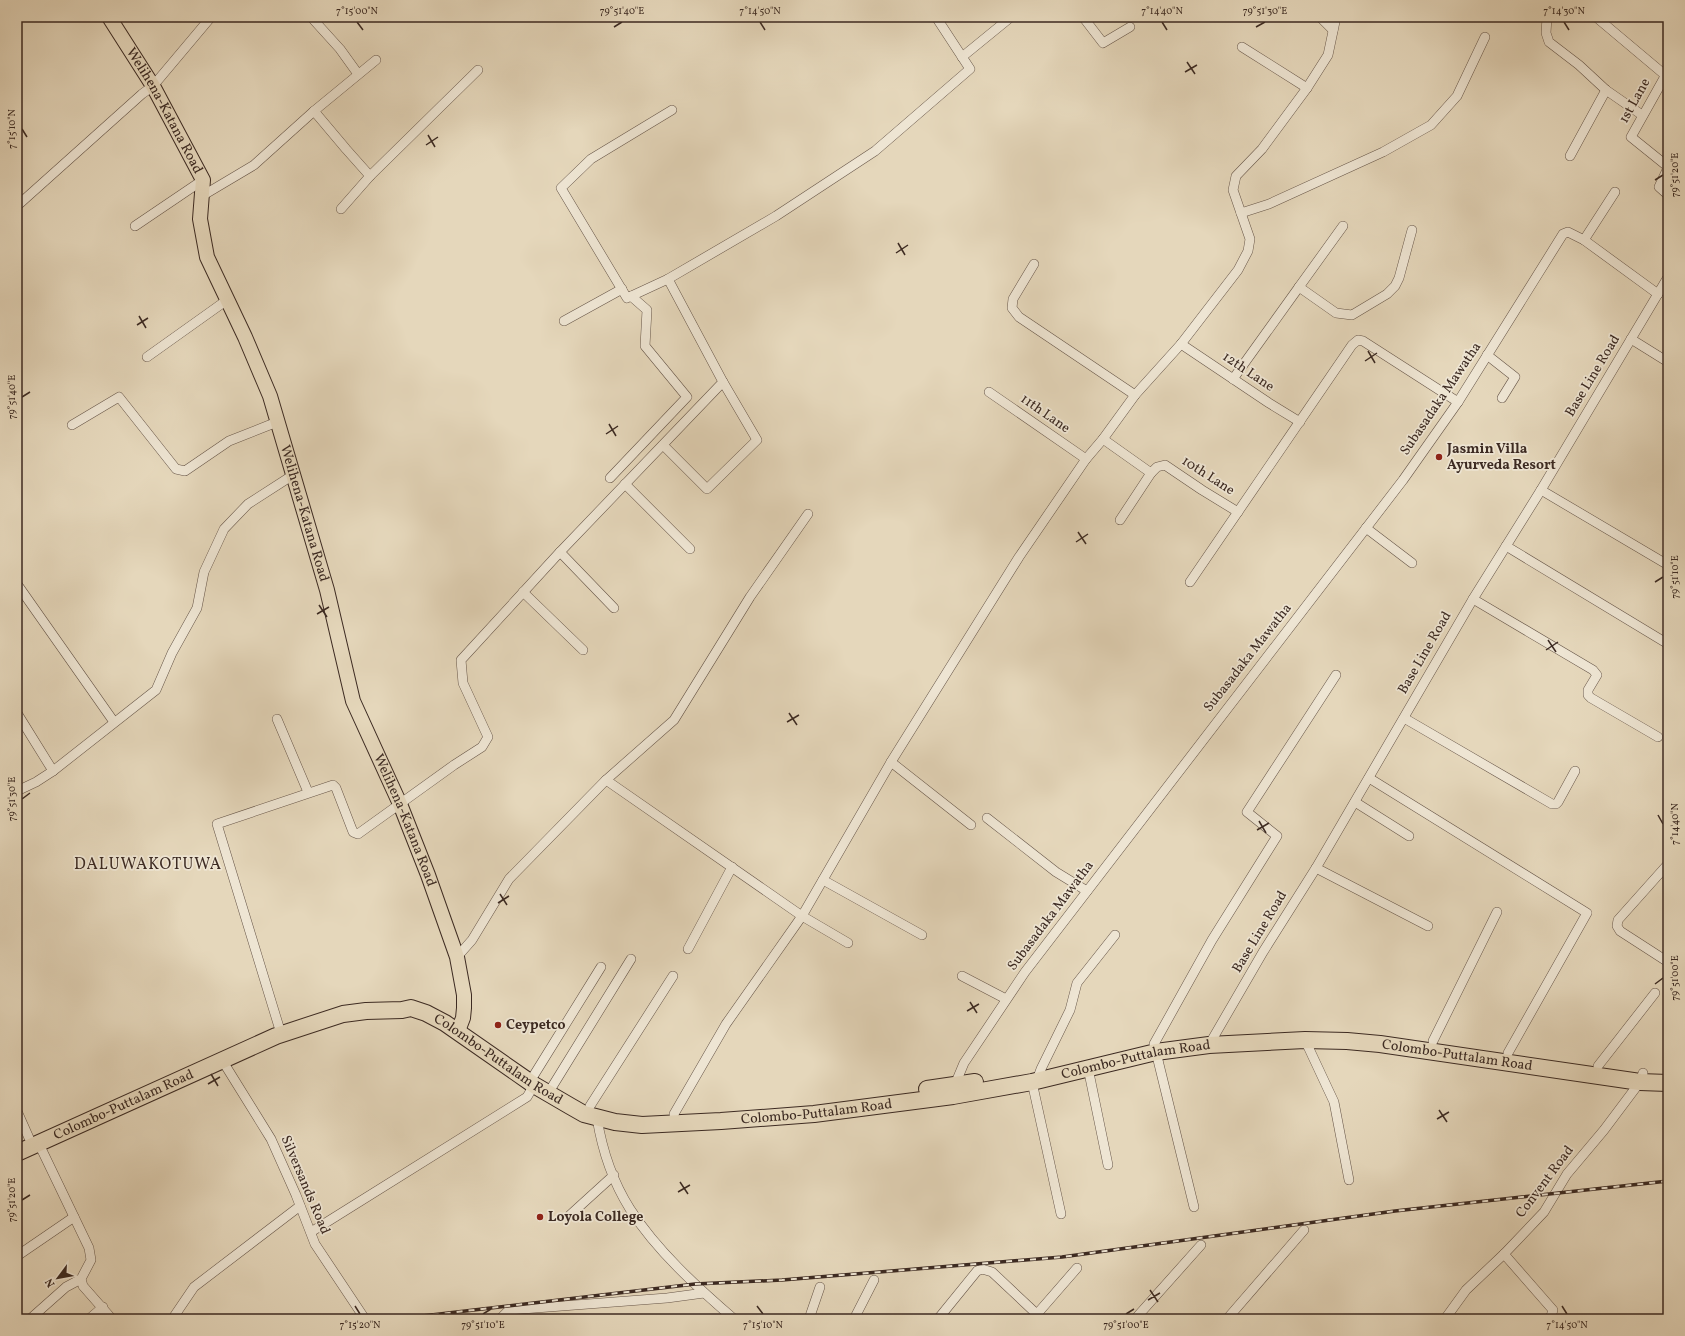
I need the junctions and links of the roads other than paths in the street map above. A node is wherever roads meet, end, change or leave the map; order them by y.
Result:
1 (109, 17) edge
2 (211, 17) edge
3 (311, 17) edge
4 (936, 17) edge
5 (1011, 17) edge
6 (1083, 17) edge
7 (1320, 17) edge
8 (1336, 17) edge
9 (1547, 17) edge
10 (1596, 17) edge
11 (1130, 28) dead end
12 (1333, 30) junction
13 (1485, 37) dead end
14 (1242, 47) dead end
15 (962, 57) junction
16 (376, 60) dead end
17 (478, 70) dead end
18 (1667, 73) edge
19 (358, 74) junction
20 (153, 86) junction
21 (1307, 88) junction
22 (1606, 90) junction
23 (672, 110) dead end
24 (314, 111) junction
25 (1642, 116) junction
26 (1570, 156) dead end
27 (370, 176) junction
28 (203, 180) junction
29 (1615, 192) dead end
30 (1668, 195) edge
31 (202, 196) junction
32 (17, 206) edge
33 (341, 208) dead end
34 (1240, 213) junction
35 (135, 226) dead end
36 (1343, 226) dead end
37 (1412, 230) dead end
38 (1584, 240) junction
39 (1034, 264) dead end
40 (1668, 277) edge
41 (668, 278) junction
42 (1299, 287) junction
43 (622, 288) junction
44 (1658, 294) junction
45 (631, 296) junction
46 (227, 300) junction
47 (564, 321) dead end
48 (1631, 339) junction
49 (1181, 344) junction
50 (1487, 356) junction
51 (147, 357) dead end
52 (1668, 362) edge
53 (1233, 378) junction
54 (723, 382) junction
55 (989, 392) dead end
56 (1134, 395) junction
57 (1502, 398) dead end
58 (1458, 402) junction
59 (278, 422) junction
60 (1300, 422) junction
61 (72, 425) dead end
62 (1103, 439) junction
63 (663, 445) junction
64 (1086, 459) junction
65 (1151, 473) junction
66 (293, 475) junction
67 (610, 478) dead end
68 (625, 484) junction
69 (1541, 490) junction
70 (1238, 512) junction
71 (808, 514) dead end
72 (1120, 520) dead end
73 (1366, 528) junction
74 (1506, 546) junction
75 (690, 549) dead end
76 (560, 552) junction
77 (1412, 563) dead end
78 (1668, 565) edge
79 (1190, 582) dead end
80 (17, 584) edge
81 (523, 592) junction
82 (1473, 599) junction
83 (614, 608) dead end
84 (1668, 644) edge
85 (583, 650) dead end
86 (1336, 675) dead end
87 (17, 714) edge
88 (1404, 718) junction
89 (277, 719) dead end
90 (114, 722) junction
91 (1658, 736) dead end
92 (892, 762) junction
93 (53, 771) junction
94 (1575, 771) dead end
95 (1369, 778) junction
96 (606, 780) junction
97 (17, 791) edge
98 (308, 792) junction
99 (1355, 802) junction
100 (400, 804) junction
101 (987, 818) dead end
102 (971, 825) dead end
103 (1410, 836) dead end
104 (1668, 864) edge
105 (732, 867) junction
106 (1316, 868) junction
107 (823, 880) junction
108 (1087, 891) junction
109 (1496, 912) dead end
110 (802, 916) junction
111 (1428, 926) dead end
112 (922, 935) dead end
113 (1115, 935) dead end
114 (848, 943) dead end
115 (688, 949) dead end
116 (457, 957) junction
117 (631, 959) dead end
118 (1668, 962) edge
119 (601, 967) dead end
120 (1668, 975) edge
121 (673, 976) dead end
122 (962, 976) dead end
123 (1668, 980) edge
124 (1655, 993) dead end
125 (1006, 1000) junction
126 (279, 1027) junction
127 (459, 1028) junction
128 (1305, 1040) junction
129 (1212, 1041) junction
130 (1433, 1041) junction
131 (1155, 1048) junction
132 (1508, 1053) junction
133 (222, 1060) junction
134 (1598, 1066) junction
135 (1088, 1068) junction
136 (1668, 1073) edge
137 (1037, 1077) junction
138 (1641, 1078) junction
139 (534, 1080) junction
140 (1668, 1083) edge
141 (552, 1087) junction
142 (953, 1091) junction
143 (17, 1111) edge
144 (595, 1111) junction
145 (674, 1114) junction
146 (28, 1142) edge
147 (17, 1153) edge
148 (1108, 1165) dead end
149 (614, 1175) junction
150 (1349, 1180) dead end
151 (300, 1206) junction
152 (1194, 1207) dead end
153 (1061, 1214) dead end
154 (570, 1215) dead end
155 (74, 1217) junction
156 (1304, 1230) dead end
157 (311, 1232) junction
158 (1201, 1245) dead end
159 (1504, 1254) junction
160 (17, 1256) edge
161 (1076, 1268) dead end
162 (81, 1279) junction
163 (874, 1280) dead end
164 (820, 1287) dead end
165 (704, 1293) junction
166 (103, 1308) junction
167 (176, 1315) dead end
168 (1040, 1317) edge
169 (30, 1319) edge
170 (89, 1319) edge
171 (112, 1319) edge
172 (365, 1319) edge
173 (500, 1319) edge
174 (734, 1319) edge
175 (809, 1319) edge
176 (854, 1319) edge
177 (938, 1319) edge
178 (1135, 1319) edge
179 (1227, 1319) edge
180 (1445, 1319) edge
181 (1550, 1319) edge

1 - 20 main road, Welihena-Katana Road
2 - 20 street
3 - 19 street
4 - 15 street
5 - 15 street
6 - 11 street
7 - 12 street
8 - 12 street
9 - 22 street
10 - 18 street
12 - 21 street
13 - 34 street
14 - 21 street
15 - 41 street
16 - 19 street
17 - 27 street
18 - 25 street, 1st Lane
19 - 24 street
20 - 28 main road, Welihena-Katana Road
20 - 32 street
21 - 34 street
22 - 25 street
22 - 26 street
23 - 43 street
24 - 27 street
24 - 31 street
25 - 30 street, 1st Lane
27 - 33 street
28 - 31 main road, Welihena-Katana Road
28 - 35 street
29 - 38 street
31 - 46 main road, Welihena-Katana Road
34 - 49 street
36 - 42 street
37 - 42 street
38 - 44 street
38 - 50 street, Subasadaka Mawatha
39 - 56 street
40 - 44 street, Base Line Road
41 - 45 street
41 - 54 street
42 - 53 street
43 - 45 street
43 - 47 street
44 - 48 street, Base Line Road
45 - 67 street
46 - 51 street
46 - 59 main road, Welihena-Katana Road
48 - 52 street
48 - 69 street, Base Line Road
49 - 53 street, 12th Lane
49 - 56 street
50 - 57 street
50 - 58 street, Subasadaka Mawatha
53 - 60 street, 12th Lane
54 - 63 street
54 - 63 street
55 - 64 street, 11th Lane
56 - 62 street
58 - 60 street
58 - 73 street, Subasadaka Mawatha
59 - 61 street
59 - 66 main road, Welihena-Katana Road
60 - 70 street
62 - 64 street
62 - 65 street
63 - 68 street
64 - 92 street
65 - 70 street, 10th Lane
65 - 72 street
66 - 90 street
66 - 100 main road, Welihena-Katana Road
68 - 75 street
68 - 76 street
69 - 74 street, Base Line Road
69 - 78 street
70 - 79 street
71 - 96 street
73 - 77 street
73 - 108 street, Subasadaka Mawatha
74 - 82 street, Base Line Road
74 - 84 street
76 - 81 street
76 - 83 street
80 - 90 street
81 - 85 street
81 - 100 street
82 - 88 street, Base Line Road
82 - 91 street
86 - 131 street
87 - 93 street
88 - 94 street
88 - 95 street, Base Line Road
89 - 98 street
90 - 93 street
92 - 102 street
92 - 107 street
93 - 97 street
95 - 99 street, Base Line Road
95 - 132 street
96 - 105 street
96 - 116 street
98 - 100 street
98 - 126 street
99 - 103 street
99 - 106 street, Base Line Road
100 - 116 main road, Welihena-Katana Road
101 - 108 street
104 - 118 street
105 - 110 street
105 - 115 street
106 - 111 street
106 - 129 street, Base Line Road
107 - 110 street
107 - 112 street
108 - 125 street, Subasadaka Mawatha
109 - 130 street
110 - 114 street
110 - 145 street
113 - 137 street
116 - 127 main road, Welihena-Katana Road
117 - 141 street
119 - 139 street
120 - 123 street
121 - 144 street
122 - 125 street
124 - 134 street
125 - 142 street, Subasadaka Mawatha
126 - 127 highway, Colombo-Puttalam Road
126 - 146 highway, Colombo-Puttalam Road
127 - 133 highway, Colombo-Puttalam Road
127 - 139 highway, Colombo-Puttalam Road
128 - 129 highway, Colombo-Puttalam Road
128 - 138 highway, Colombo-Puttalam Road
128 - 150 street
129 - 130 highway, Colombo-Puttalam Road
129 - 131 highway, Colombo-Puttalam Road
130 - 132 highway, Colombo-Puttalam Road
131 - 135 highway, Colombo-Puttalam Road
131 - 137 highway, Colombo-Puttalam Road
131 - 152 street
132 - 134 highway, Colombo-Puttalam Road
133 - 146 highway, Colombo-Puttalam Road
133 - 151 street, Silversands Road
134 - 138 highway, Colombo-Puttalam Road
135 - 137 highway, Colombo-Puttalam Road
135 - 148 street
136 - 138 highway, Colombo-Puttalam Road
137 - 142 highway, Colombo-Puttalam Road
137 - 153 street
138 - 140 highway, Colombo-Puttalam Road
138 - 159 street, Convent Road
139 - 141 highway, Colombo-Puttalam Road
139 - 144 highway, Colombo-Puttalam Road
139 - 157 street
141 - 144 highway, Colombo-Puttalam Road
142 - 144 highway, Colombo-Puttalam Road
142 - 145 highway, Colombo-Puttalam Road
143 - 146 street
144 - 145 highway, Colombo-Puttalam Road
144 - 149 street
146 - 147 highway, Colombo-Puttalam Road
146 - 155 street
149 - 154 street
149 - 165 street
151 - 157 street, Silversands Road
151 - 167 street
155 - 160 street
155 - 162 street
156 - 179 street
157 - 172 street, Silversands Road
158 - 178 street
159 - 180 street, Convent Road
159 - 181 street
161 - 168 street
162 - 166 street
162 - 169 street
163 - 176 street
164 - 175 street
165 - 173 street
165 - 174 street
166 - 170 street
166 - 171 street
168 - 177 street

